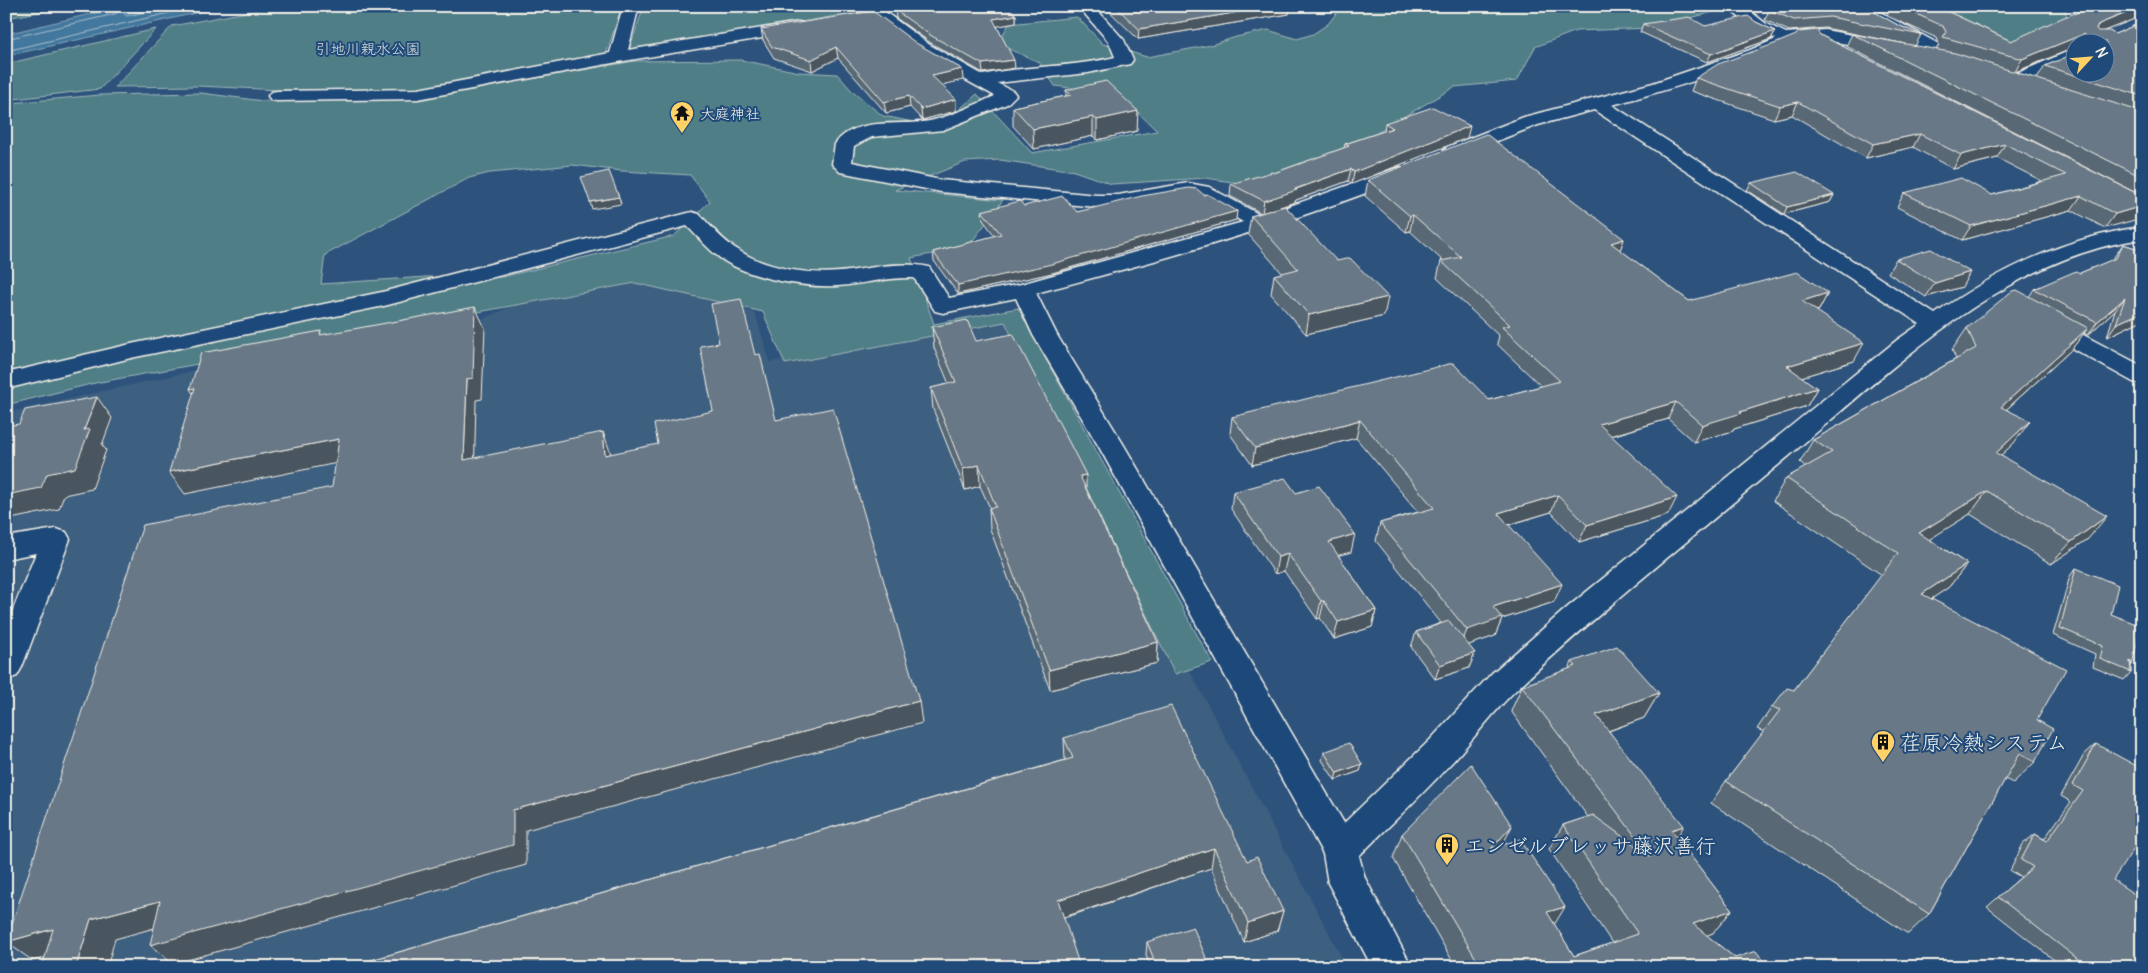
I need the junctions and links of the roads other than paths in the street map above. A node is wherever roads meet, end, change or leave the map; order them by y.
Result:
1 (631, 6) edge
2 (1094, 6) edge
3 (1734, 6) edge
4 (1858, 6) edge
5 (902, 10) edge
6 (813, 25) edge
7 (1798, 37) junction
8 (2066, 56) edge
9 (618, 57) junction
10 (1851, 58) edge
11 (981, 81) junction
12 (2043, 89) edge
13 (277, 96) dead end
14 (1596, 103) junction
15 (1260, 223) junction
16 (2142, 233) edge
17 (1023, 290) junction
18 (1984, 291) junction
19 (1935, 324) junction
20 (2142, 376) edge
21 (6, 382) edge
22 (6, 548) edge
23 (6, 667) edge
24 (1340, 851) junction
25 (1393, 967) edge

1 - 9 street
2 - 11 street
3 - 7 street
4 - 7 street
5 - 11 street
6 - 9 street
7 - 10 street
7 - 14 street
8 - 12 street
9 - 13 street
11 - 15 street
14 - 15 street
14 - 19 street
15 - 17 street
16 - 18 street
17 - 21 street
17 - 24 street
18 - 19 street
18 - 20 street
19 - 24 street
22 - 23 street
24 - 25 street

